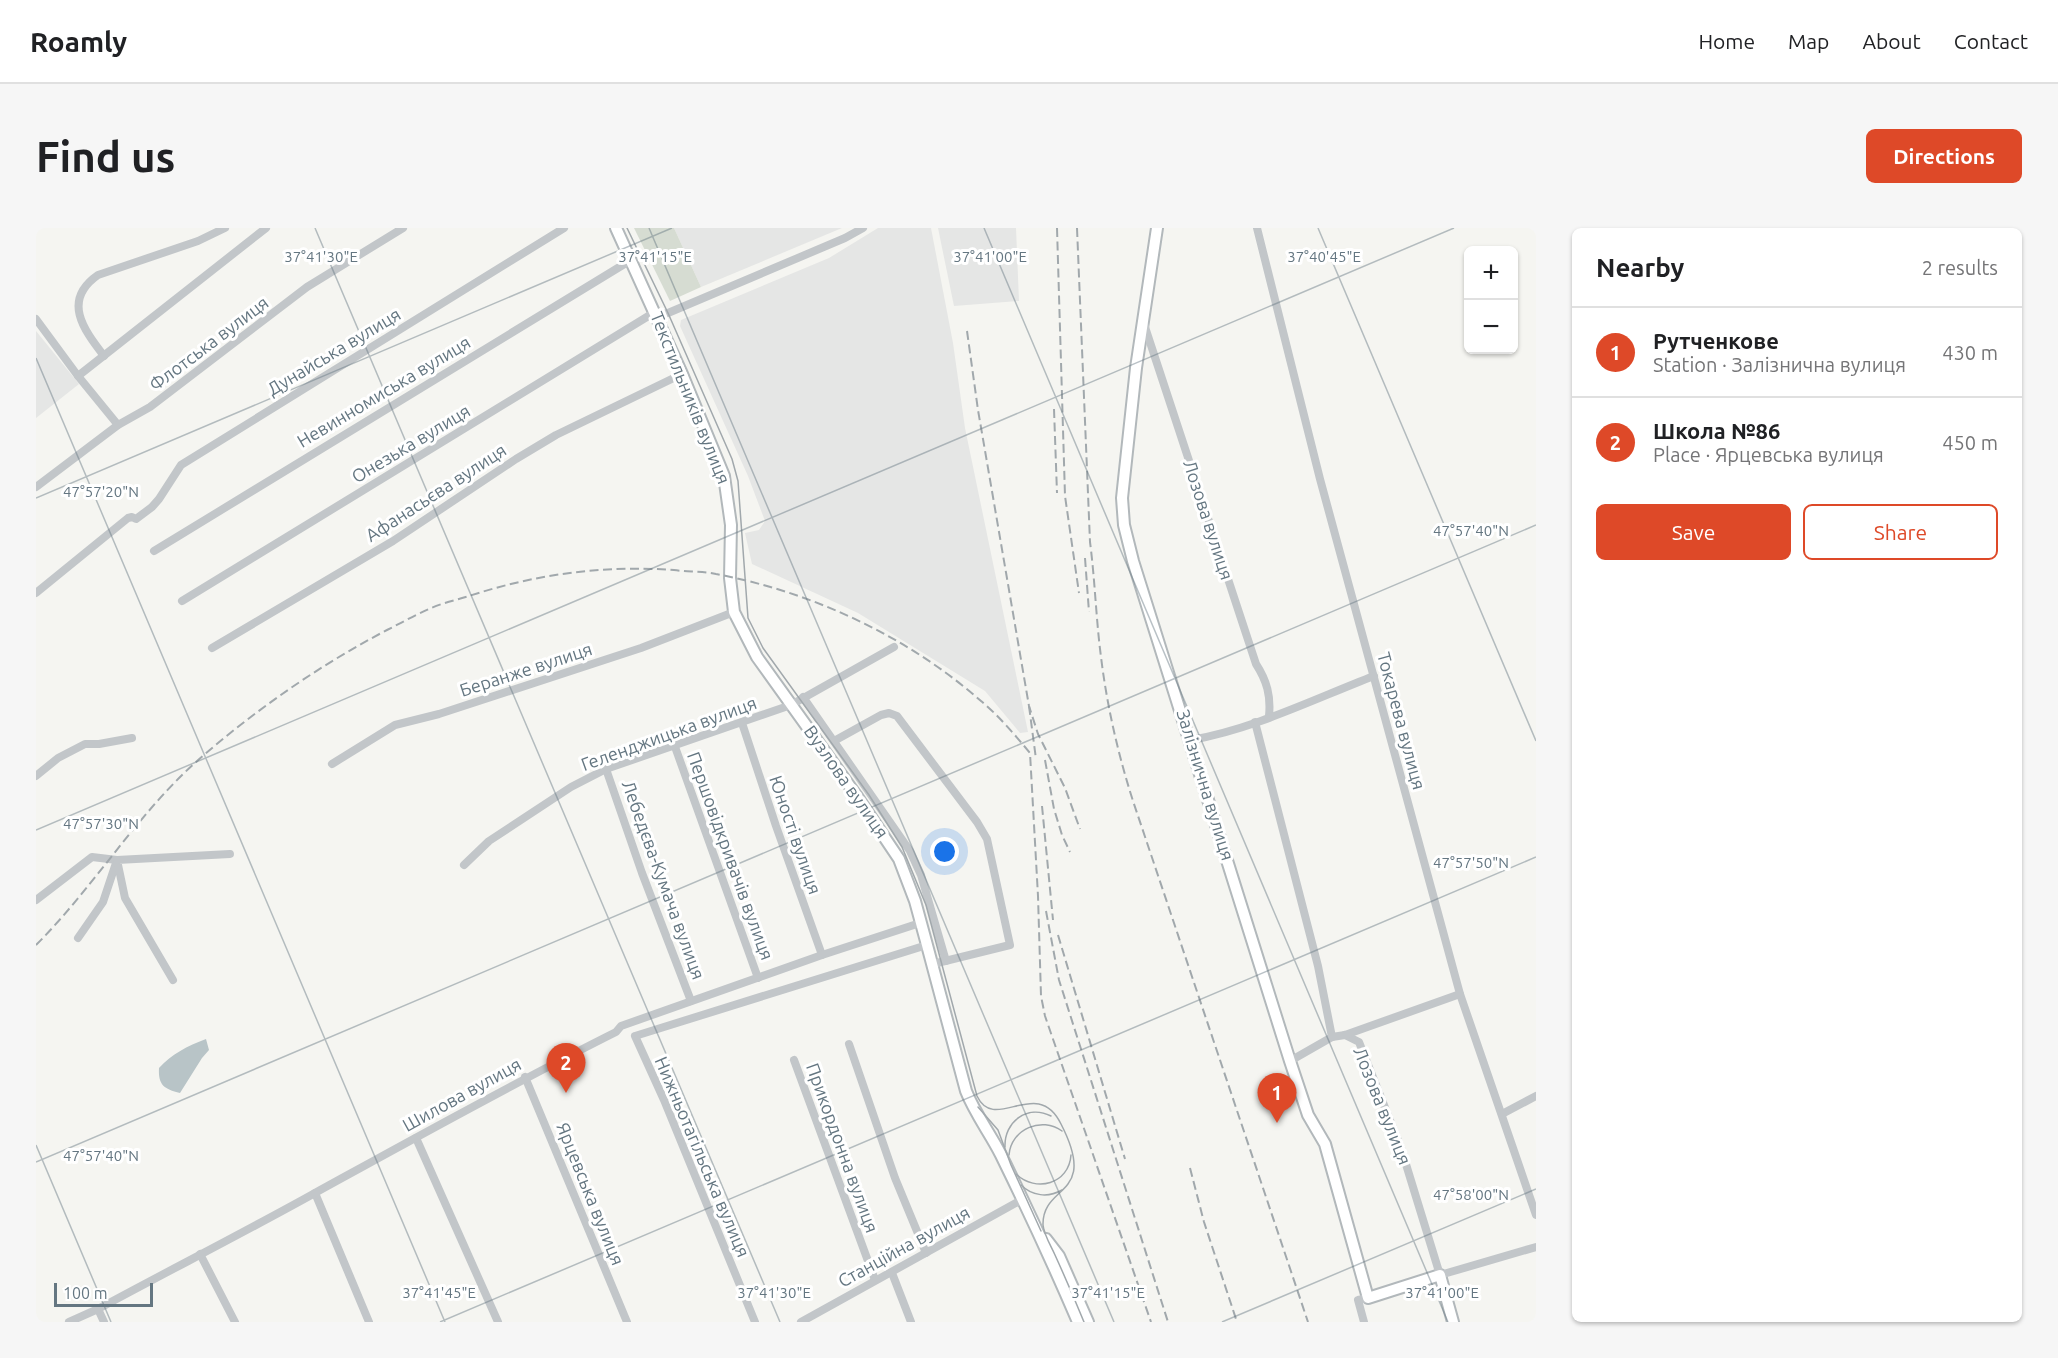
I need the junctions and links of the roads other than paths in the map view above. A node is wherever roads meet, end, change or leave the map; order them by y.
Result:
1 (225, 228) edge
2 (266, 228) edge
3 (403, 228) edge
4 (564, 228) edge
5 (616, 228) edge
6 (863, 228) edge
7 (1157, 228) edge
8 (1257, 228) edge
9 (631, 260) junction
10 (655, 312) junction
11 (36, 319) edge
12 (1143, 322) junction
13 (104, 356) junction
14 (682, 374) junction
15 (78, 375) junction
16 (118, 425) junction
17 (36, 487) edge
18 (154, 550) dead end
19 (36, 593) edge
20 (182, 601) dead end
21 (734, 612) junction
22 (894, 647) dead end
23 (212, 648) dead end
24 (1374, 676) junction
25 (803, 697) junction
26 (791, 705) junction
27 (1269, 716) junction
28 (1255, 722) junction
29 (742, 723) junction
30 (132, 738) dead end
31 (1191, 740) junction
32 (834, 741) junction
33 (674, 744) junction
34 (332, 764) dead end
35 (606, 769) junction
36 (36, 776) edge
37 (230, 854) dead end
38 (117, 860) junction
39 (464, 865) dead end
40 (36, 900) edge
41 (920, 923) junction
42 (78, 938) dead end
43 (927, 945) junction
44 (822, 955) junction
45 (946, 961) junction
46 (933, 964) junction
47 (758, 978) junction
48 (173, 980) dead end
49 (1460, 994) junction
50 (691, 1001) junction
51 (1345, 1035) junction
52 (1332, 1037) junction
53 (849, 1044) dead end
54 (794, 1060) dead end
55 (1290, 1061) junction
56 (525, 1077) junction
57 (1536, 1096) edge
58 (1502, 1114) junction
59 (416, 1137) junction
60 (315, 1193) junction
61 (1023, 1199) junction
62 (1536, 1215) edge
63 (1041, 1236) junction
64 (1536, 1247) edge
65 (926, 1253) junction
66 (200, 1254) junction
67 (892, 1273) junction
68 (1440, 1275) junction
69 (875, 1280) junction
70 (1368, 1298) junction
71 (98, 1309) junction
72 (69, 1322) edge
73 (104, 1322) edge
74 (235, 1322) edge
75 (369, 1322) edge
76 (498, 1322) edge
77 (627, 1322) edge
78 (755, 1322) edge
79 (801, 1322) edge
80 (911, 1322) edge
81 (1078, 1322) edge
82 (1088, 1322) edge
83 (1364, 1322) edge
84 (1453, 1322) edge

1 - 13 street
2 - 13 street
3 - 16 street, Флотська вулиця
4 - 19 street, Дунайська вулиця
5 - 9 street, Текстильників вулиця
6 - 10 street
7 - 12 street, Залізнична вулиця
8 - 24 street, Токарева вулиця
9 - 10 street, Текстильників вулиця
9 - 18 street, Невинномиська вулиця
10 - 14 street, Текстильників вулиця
10 - 20 street, Онезька вулиця
11 - 15 street
12 - 27 street, Лозова вулиця
12 - 31 street, Залізнична вулиця
13 - 15 street
14 - 21 street, Текстильників вулиця
14 - 23 street, Афанасьєва вулиця
15 - 16 street
16 - 17 street, Флотська вулиця
21 - 26 street, Вузлова вулиця
21 - 34 street, Беранже вулиця
22 - 25 street, Геленджицька вулиця
24 - 27 street
24 - 49 street, Токарева вулиця
25 - 26 street, Геленджицька вулиця
25 - 32 street
26 - 29 street, Геленджицька вулиця
26 - 41 street, Вузлова вулиця
27 - 28 street
28 - 31 street
28 - 52 street, Лозова вулиця
29 - 33 street, Геленджицька вулиця
29 - 44 street, Юності вулиця
30 - 36 street
31 - 55 street, Залізнична вулиця
32 - 45 street
32 - 45 street
33 - 35 street, Геленджицька вулиця
33 - 47 street, Першовідкривачів вулиця
35 - 39 street, Геленджицька вулиця
35 - 50 street, Лебедєва-Кумача вулиця
37 - 38 street
38 - 40 street
38 - 42 street
38 - 48 street
41 - 43 street, Вузлова вулиця
41 - 44 street, Шилова вулиця
43 - 46 street, Вузлова вулиця
43 - 78 street, Нижньотагільська вулиця
44 - 47 street, Шилова вулиця
45 - 46 street
46 - 61 street, Вузлова вулиця
47 - 50 street, Шилова вулиця
49 - 51 street
49 - 58 street, Токарева вулиця
50 - 56 street, Шилова вулиця
51 - 52 street
51 - 68 street, Лозова вулиця
52 - 55 street
53 - 65 street
54 - 69 street, Прикордонна вулиця
55 - 70 street, Залізнична вулиця
56 - 59 street, Шилова вулиця
56 - 77 street, Ярцевська вулиця
57 - 58 street
58 - 62 street, Токарева вулиця
59 - 60 street, Шилова вулиця
59 - 76 street
60 - 66 street, Шилова вулиця
60 - 75 street
61 - 63 street, Вузлова вулиця
61 - 65 street, Станційна вулиця
63 - 81 street, Вузлова вулиця
63 - 82 street, Вузлова вулиця
64 - 68 street
65 - 67 street, Станційна вулиця
66 - 71 street, Шилова вулиця
66 - 74 street
67 - 69 street, Станційна вулиця
67 - 80 street
68 - 70 street
68 - 84 street, Лозова вулиця
69 - 79 street, Станційна вулиця
70 - 83 street, Залізнична вулиця
71 - 72 street, Шилова вулиця
71 - 73 street

